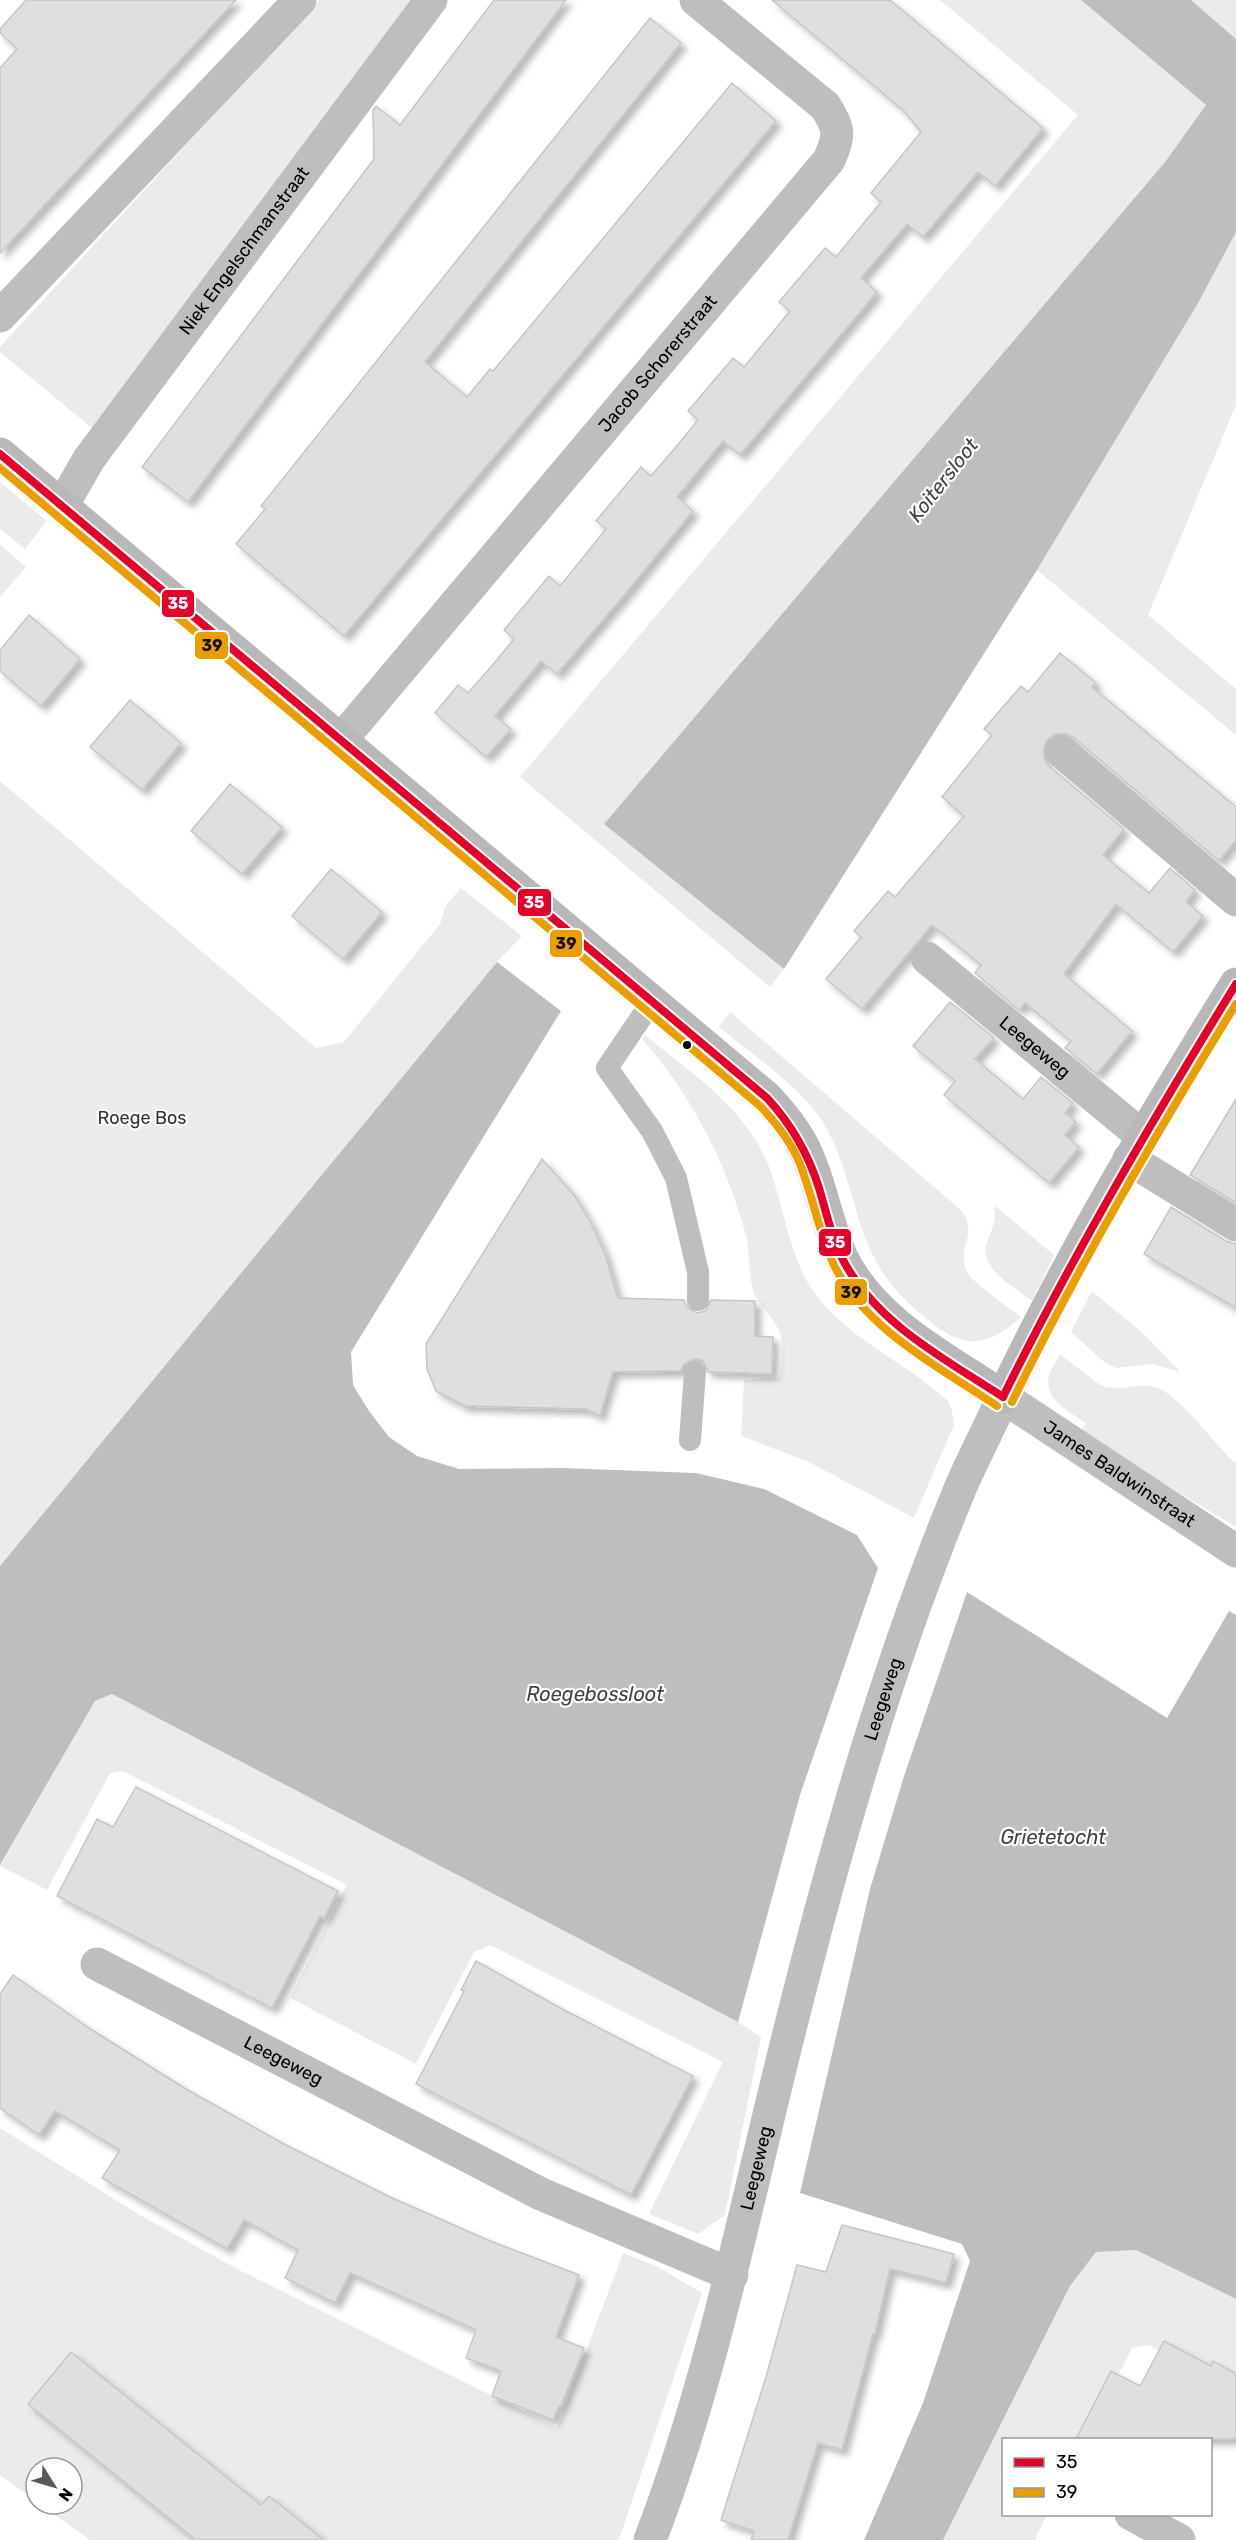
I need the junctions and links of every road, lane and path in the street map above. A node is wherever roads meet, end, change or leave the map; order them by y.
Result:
1 (300, 0) edge
2 (431, 0) edge
3 (696, 0) edge
4 (0, 316) edge
5 (0, 454) edge
6 (62, 506) junction
7 (341, 740) junction
8 (1062, 753) dead end
9 (1236, 900) edge
10 (927, 958) dead end
11 (1236, 984) edge
12 (653, 1000) junction
13 (1136, 1147) junction
14 (1236, 1224) edge
15 (698, 1300) dead end
16 (695, 1372) dead end
17 (1003, 1397) junction
18 (690, 1440) dead end
19 (1236, 1551) edge
20 (97, 1964) dead end
21 (732, 2275) junction
22 (1135, 2516) edge
23 (650, 2540) edge
24 (1179, 2540) edge

1 - 4 street
2 - 6 street, Niek Engelschmanstraat
3 - 7 street, Jacob Schorerstraat
5 - 6 main road
6 - 7 main road
7 - 12 main road
8 - 9 street
10 - 13 street, Leegeweg
11 - 13 main road, Leegeweg
12 - 15 lane
12 - 17 main road
13 - 14 street, Leegeweg
13 - 17 main road, Leegeweg
16 - 18 lane
17 - 19 street, James Baldwinstraat
17 - 21 street, Leegeweg
20 - 21 street, Leegeweg
21 - 23 street, Leegeweg
22 - 24 street

